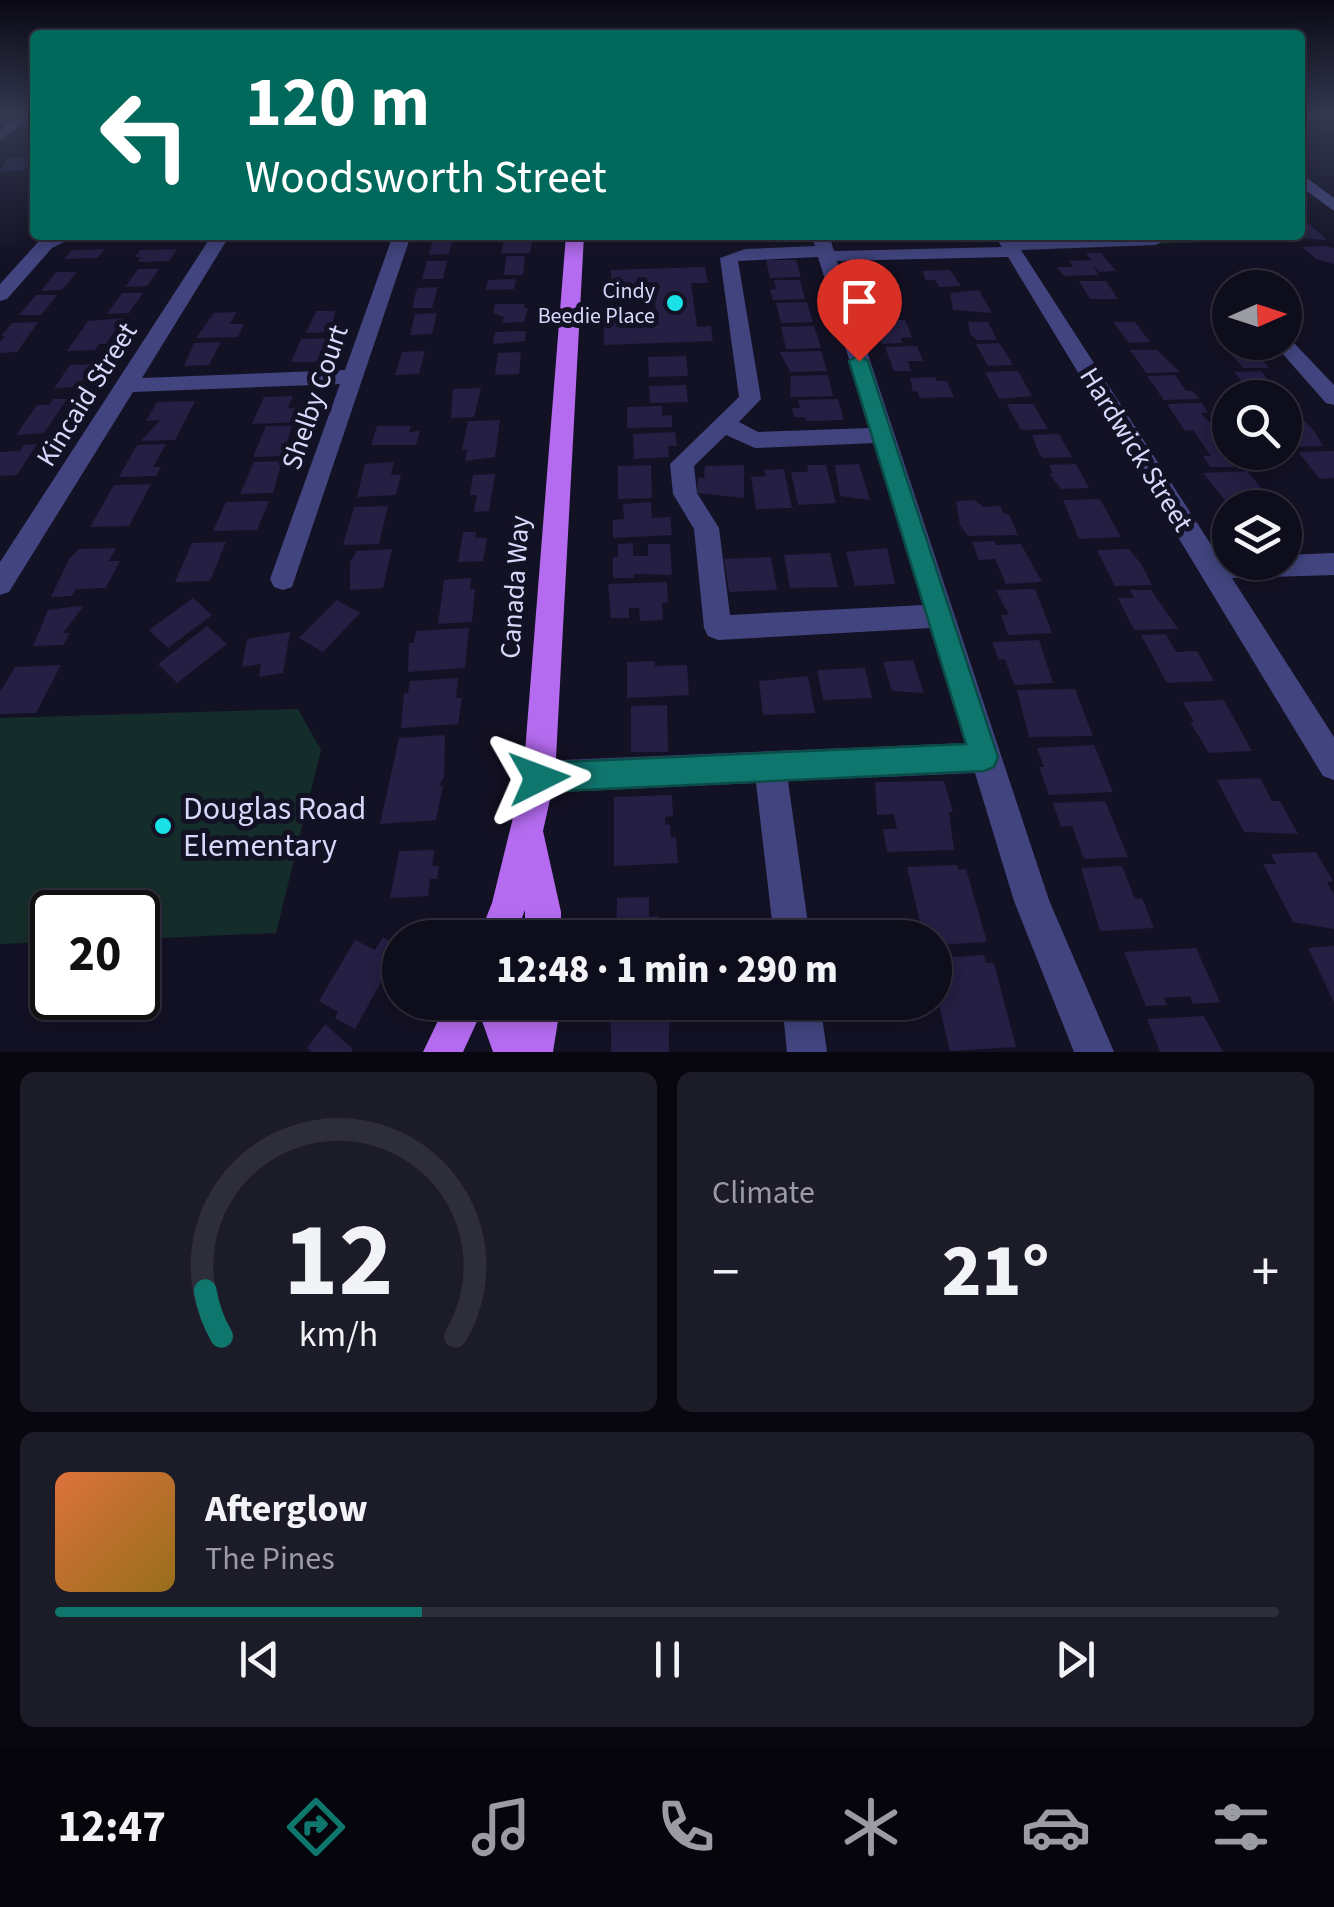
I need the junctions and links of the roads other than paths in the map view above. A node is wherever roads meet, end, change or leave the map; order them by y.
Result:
1 (1305, 182) edge
2 (1334, 206) edge
3 (55, 240) edge
4 (218, 240) edge
5 (400, 240) edge
6 (575, 240) edge
7 (1156, 240) dead end
8 (1009, 244) edge
9 (824, 247) edge
10 (0, 295) edge
11 (1299, 360) edge
12 (353, 377) junction
13 (128, 384) junction
14 (1334, 398) edge
15 (725, 425) junction
16 (882, 435) junction
17 (1334, 564) edge
18 (1302, 565) edge
19 (1212, 568) edge
20 (284, 579) dead end
21 (1219, 580) edge
22 (0, 584) edge
23 (940, 616) junction
24 (984, 757) junction
25 (1334, 765) edge
26 (770, 767) junction
27 (539, 778) junction
28 (528, 830) junction
29 (503, 920) edge
30 (543, 920) edge
31 (790, 920) edge
32 (459, 1020) edge
33 (504, 1020) edge
34 (538, 1020) edge
35 (804, 1020) edge
36 (443, 1052) edge
37 (512, 1052) edge
38 (532, 1052) edge
39 (808, 1052) edge
40 (1094, 1052) edge

1 - 2 street
3 - 10 street
4 - 13 street, Kincaid Street
5 - 12 street, Shelby Court
6 - 27 main road, Canada Way
7 - 8 street
8 - 9 street
8 - 19 street, Hardwick Street
9 - 15 street
9 - 16 street
11 - 14 street
12 - 13 street
12 - 20 street, Shelby Court
13 - 22 street, Kincaid Street
15 - 16 street
15 - 23 street
16 - 23 street
17 - 18 street
21 - 25 street, Hardwick Street
23 - 24 street
24 - 26 street
24 - 40 street
26 - 27 street
26 - 31 street
27 - 28 main road, Canada Way
28 - 29 main road, Canada Way
28 - 30 main road
32 - 36 main road
33 - 37 main road
34 - 38 main road
35 - 39 street

